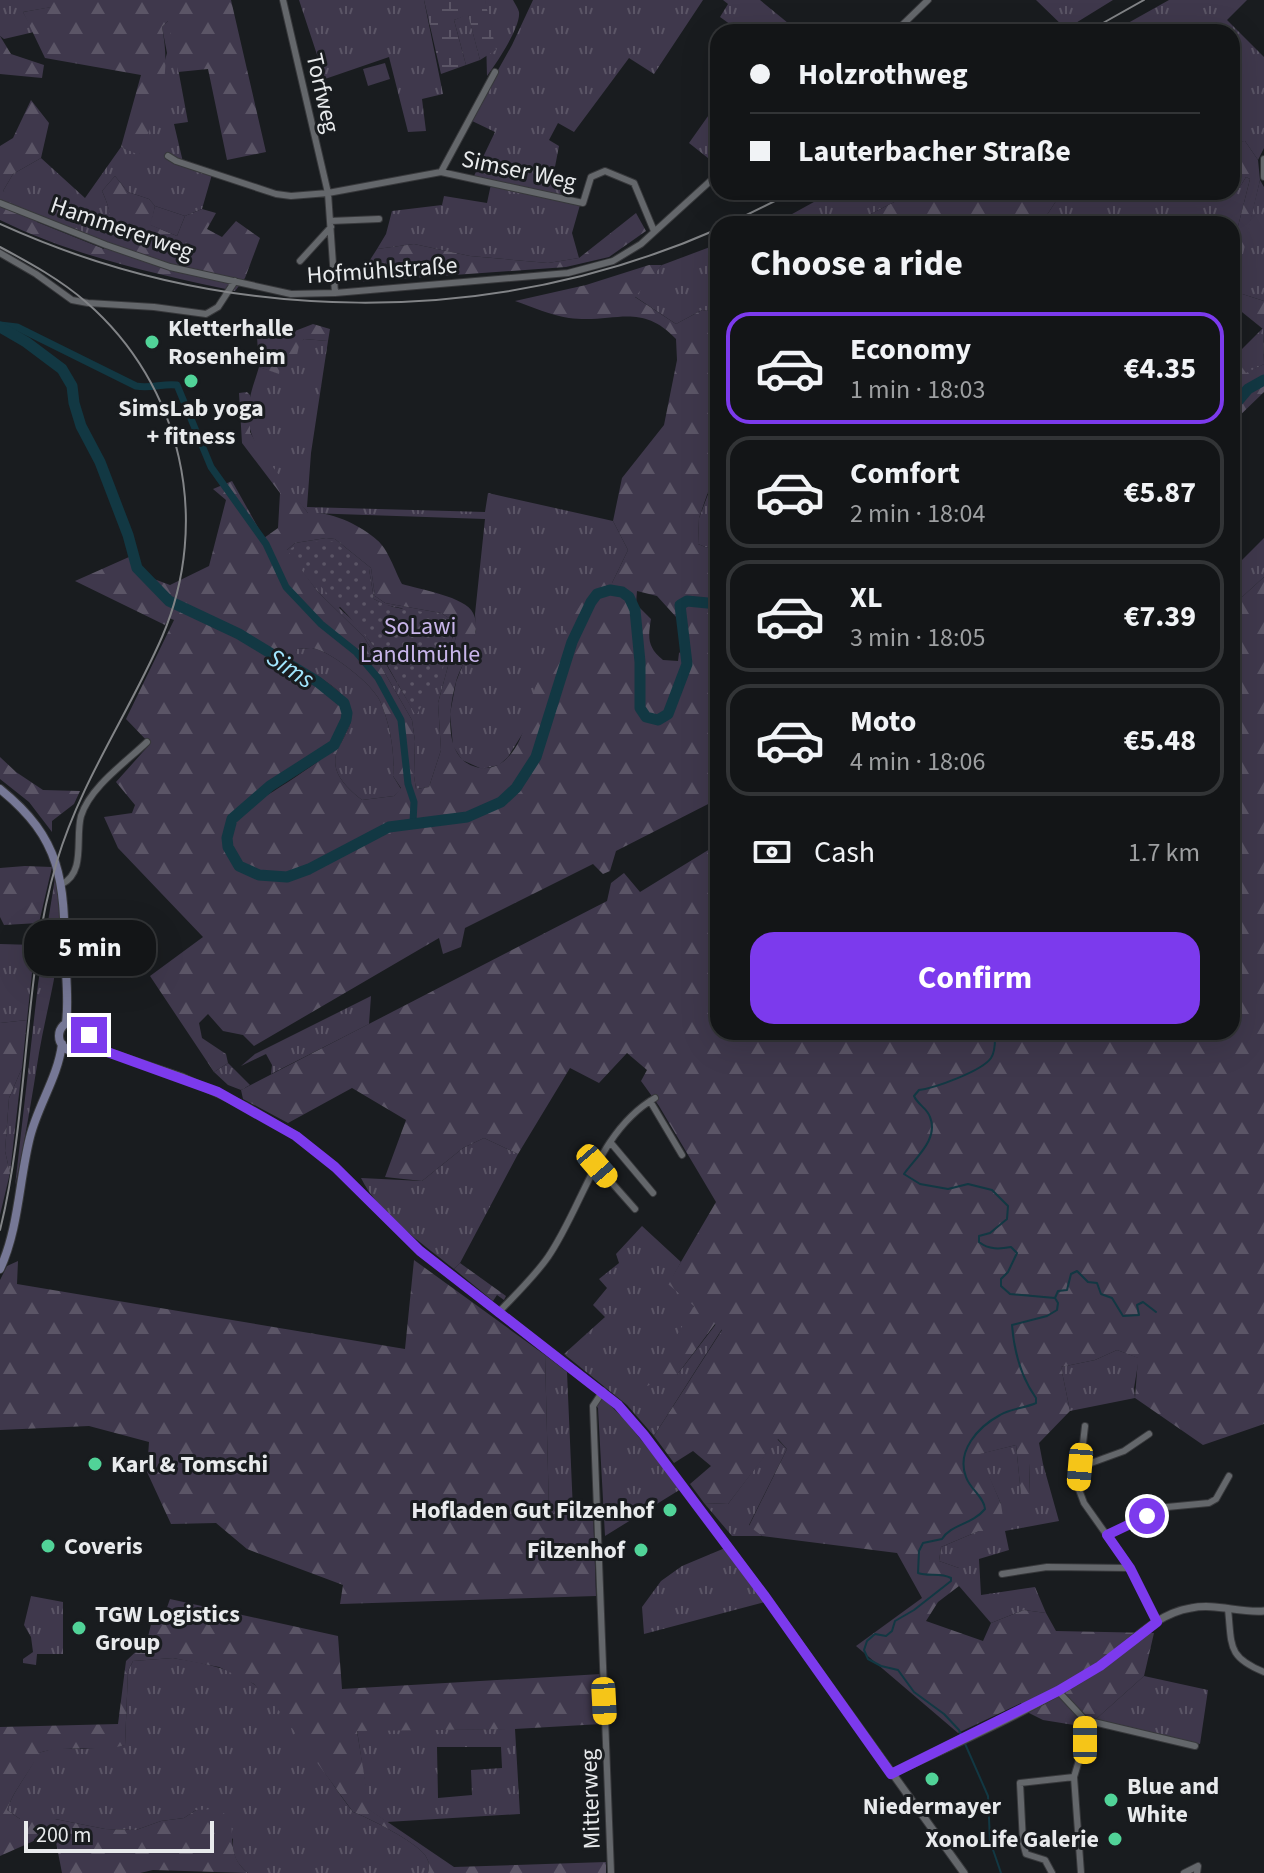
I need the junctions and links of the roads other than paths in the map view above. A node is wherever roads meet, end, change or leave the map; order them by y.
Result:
1 (283, 0) edge
2 (928, 0) edge
3 (903, 24) edge
4 (495, 72) dead end
5 (168, 156) dead end
6 (1264, 160) edge
7 (441, 172) junction
8 (1264, 177) edge
9 (710, 181) edge
10 (328, 193) junction
11 (0, 203) edge
12 (379, 219) dead end
13 (331, 224) junction
14 (654, 231) junction
15 (0, 253) edge
16 (300, 261) dead end
17 (235, 281) junction
18 (335, 293) junction
19 (147, 742) dead end
20 (0, 789) edge
21 (62, 884) junction
22 (68, 1005) junction
23 (77, 1021) junction
24 (66, 1023) junction
25 (89, 1035) junction
26 (62, 1044) junction
27 (82, 1048) junction
28 (99, 1049) junction
29 (72, 1051) junction
30 (59, 1063) junction
31 (611, 1143) junction
32 (682, 1155) dead end
33 (597, 1166) junction
34 (653, 1193) dead end
35 (635, 1209) dead end
36 (0, 1269) edge
37 (498, 1313) junction
38 (603, 1391) junction
39 (1085, 1426) dead end
40 (1149, 1434) dead end
41 (1080, 1467) junction
42 (1229, 1476) dead end
43 (1107, 1535) junction
44 (1130, 1568) junction
45 (1002, 1574) dead end
46 (1228, 1609) junction
47 (1264, 1611) edge
48 (1157, 1622) junction
49 (1264, 1672) edge
50 (1058, 1691) junction
51 (1085, 1720) junction
52 (1195, 1746) dead end
53 (891, 1774) junction
54 (1074, 1777) junction
55 (611, 1873) edge
56 (964, 1873) edge
57 (1052, 1873) edge
58 (1081, 1873) edge
59 (1184, 1873) edge
60 (1197, 1873) edge

1 - 10 street, Torfweg
2 - 3 street
4 - 7 street
5 - 10 street, Simser Weg
6 - 8 street
7 - 10 street, Simser Weg
7 - 14 street, Simser Weg
9 - 14 street, Hofmühlstraße
10 - 13 street
11 - 17 street, Hammererweg
12 - 13 street
13 - 16 street
13 - 18 street
14 - 18 street, Hofmühlstraße
15 - 17 street
17 - 18 street, Hofmühlstraße
19 - 21 street
20 - 21 main road
21 - 22 main road
22 - 23 main road
22 - 24 main road
23 - 24 main road
23 - 25 main road
24 - 26 main road
25 - 27 main road
25 - 28 street
26 - 29 main road
26 - 30 main road
27 - 28 street
27 - 29 main road
28 - 37 street
29 - 30 main road
30 - 36 main road
31 - 32 street
31 - 33 street
31 - 34 street
33 - 35 street
33 - 37 street
37 - 38 street
38 - 53 street
38 - 55 street, Mitterweg
39 - 41 street
40 - 41 street
41 - 43 street
42 - 43 street
43 - 44 street
44 - 45 street
44 - 48 street
46 - 47 street
46 - 48 street
46 - 49 street
48 - 50 street
50 - 51 street
50 - 53 street
51 - 52 street
51 - 54 street
53 - 56 street
54 - 57 street
54 - 58 street
59 - 60 street

